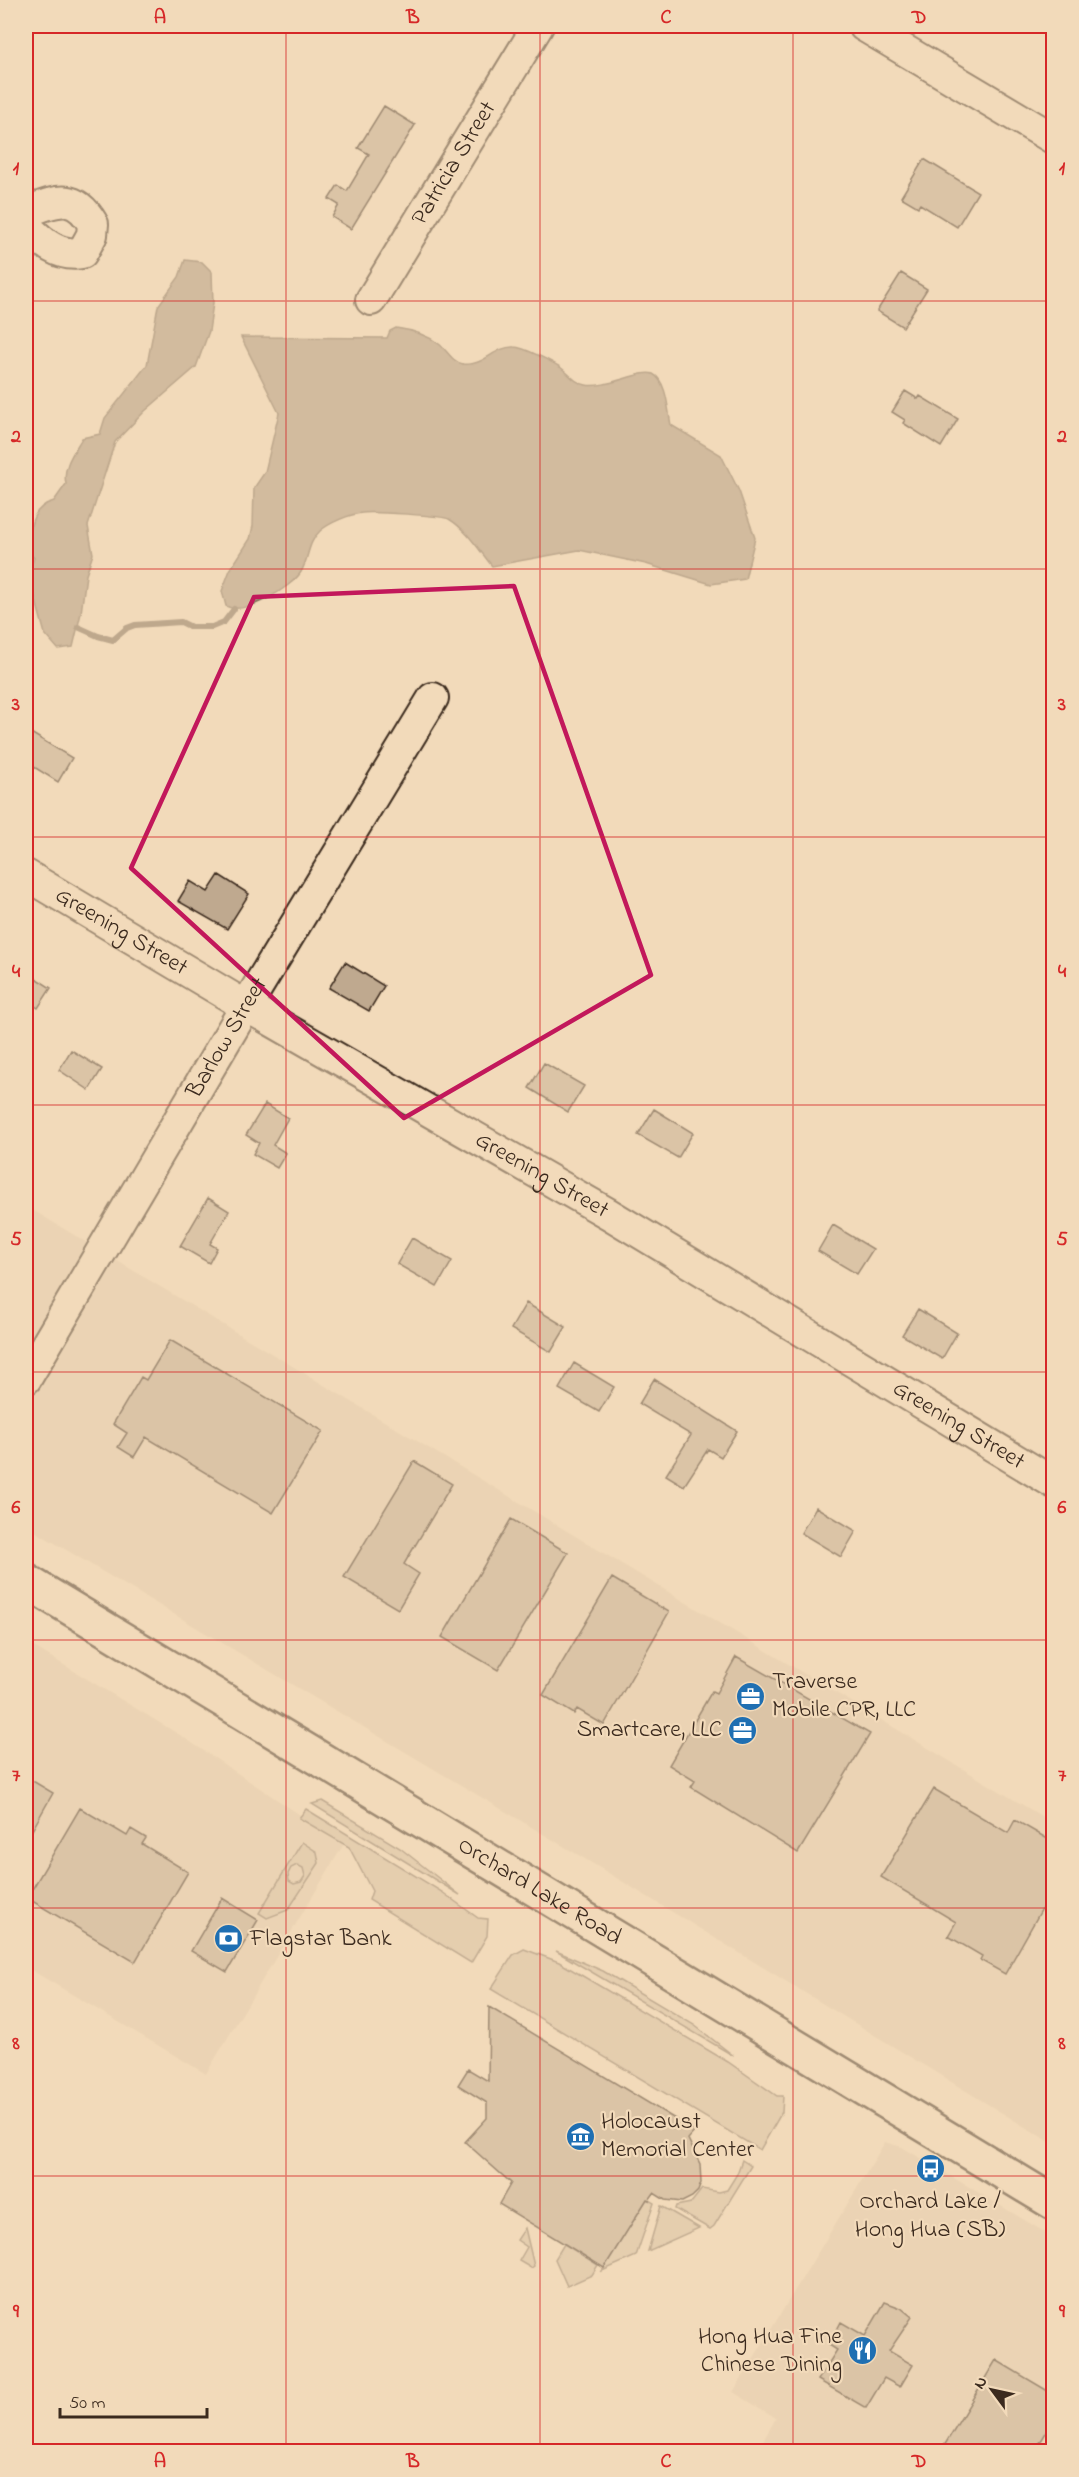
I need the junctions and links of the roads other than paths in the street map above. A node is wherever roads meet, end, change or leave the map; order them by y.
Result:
1 (537, 26) edge
2 (864, 26) edge
3 (1053, 139) edge
4 (26, 212) edge
5 (26, 226) edge
6 (372, 300) dead end
7 (433, 698) dead end
8 (26, 875) edge
9 (246, 1006) junction
10 (26, 1379) edge
11 (1053, 1483) edge
12 (26, 1581) edge
13 (1053, 2203) edge

1 - 6 street, Patricia Street
2 - 3 street
4 - 5 street
7 - 9 street, Barlow Street
8 - 9 street, Greening Street
9 - 10 street, Barlow Street
9 - 11 street, Greening Street
12 - 13 main road, Orchard Lake Road

